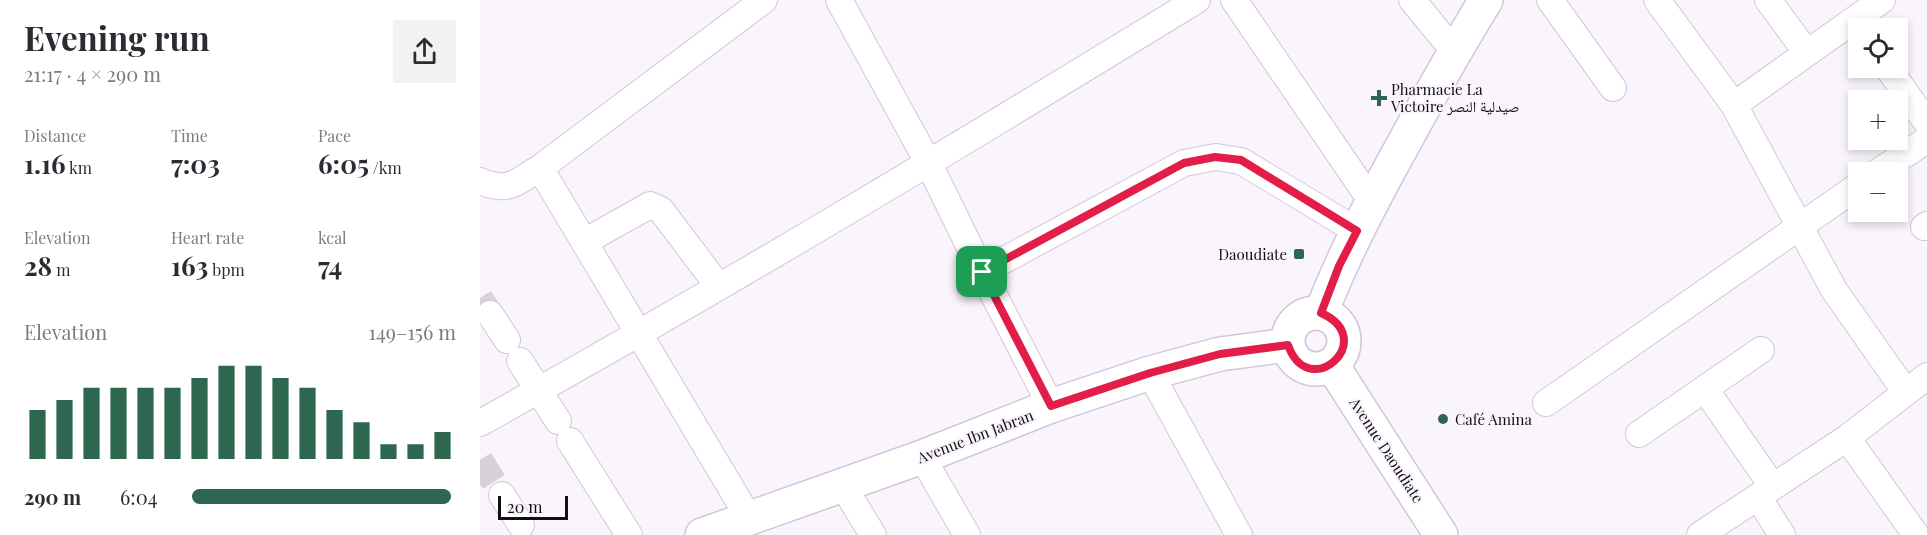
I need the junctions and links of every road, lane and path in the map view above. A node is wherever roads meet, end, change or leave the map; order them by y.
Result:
1 (764, 0) edge
2 (1197, 0) edge
3 (1234, 0) edge
4 (1412, 0) edge
5 (1486, 0) edge
6 (1550, 0) edge
7 (1657, 0) edge
8 (1768, 0) edge
9 (1877, 1) edge
10 (845, 3) edge
11 (1862, 18) edge
12 (1848, 29) edge
13 (1454, 51) junction
14 (1807, 53) junction
15 (1895, 78) edge
16 (1613, 88) dead end
17 (1734, 105) junction
18 (1927, 123) edge
19 (1927, 140) edge
20 (1893, 162) edge
21 (929, 164) junction
22 (540, 168) junction
23 (480, 181) edge
24 (1848, 193) edge
25 (1364, 217) junction
26 (1800, 226) junction
27 (584, 242) junction
28 (982, 272) junction
29 (719, 287) junction
30 (1321, 313) junction
31 (490, 314) tunnel mouth
32 (638, 333) junction
33 (1288, 345) junction
34 (1761, 350) dead end
35 (1332, 365) junction
36 (1150, 373) junction
37 (1927, 376) edge
38 (1705, 389) junction
39 (538, 390) junction
40 (1905, 391) junction
41 (1546, 403) dead end
42 (1051, 406) junction
43 (480, 423) edge
44 (1639, 434) dead end
45 (1847, 438) junction
46 (922, 457) junction
47 (842, 484) junction
48 (1766, 492) junction
49 (502, 495) tunnel mouth
50 (749, 518) junction
51 (521, 525) dead end
52 (1234, 534) edge
53 (629, 535) edge
54 (702, 535) edge
55 (873, 535) edge
56 (967, 535) edge
57 (1441, 535) edge
58 (1700, 535) edge
59 (1782, 535) edge
60 (1916, 535) edge

1 - 22 street
2 - 21 street
3 - 25 street
4 - 13 street
5 - 13 street
6 - 16 street
7 - 17 street
8 - 14 street
9 - 11 street
10 - 21 street
12 - 14 street
13 - 25 street
14 - 17 street
15 - 18 street
17 - 26 street
19 - 20 street
21 - 28 street
21 - 29 street
22 - 23 street
22 - 27 street
24 - 26 street
25 - 28 street
25 - 30 street
26 - 40 street
26 - 41 street
27 - 29 street
27 - 32 street
28 - 42 street
29 - 32 street
30 - 33 street
30 - 35 street
31 - 39 street
32 - 39 street
32 - 50 street
33 - 35 street
33 - 36 street, Avenue Ibn Jabran
34 - 38 street
35 - 57 street, Avenue Daoudiate
36 - 42 street, Avenue Ibn Jabran
36 - 52 street
37 - 40 street
38 - 44 street
38 - 48 street
39 - 43 street
39 - 53 street
40 - 45 street
42 - 46 street, Avenue Ibn Jabran
45 - 48 street
45 - 60 street
46 - 47 street, Avenue Ibn Jabran
46 - 56 street
47 - 50 street, Avenue Ibn Jabran
47 - 55 street
48 - 58 street
48 - 59 street
49 - 51 street
50 - 54 street, Avenue Ibn Jabran

